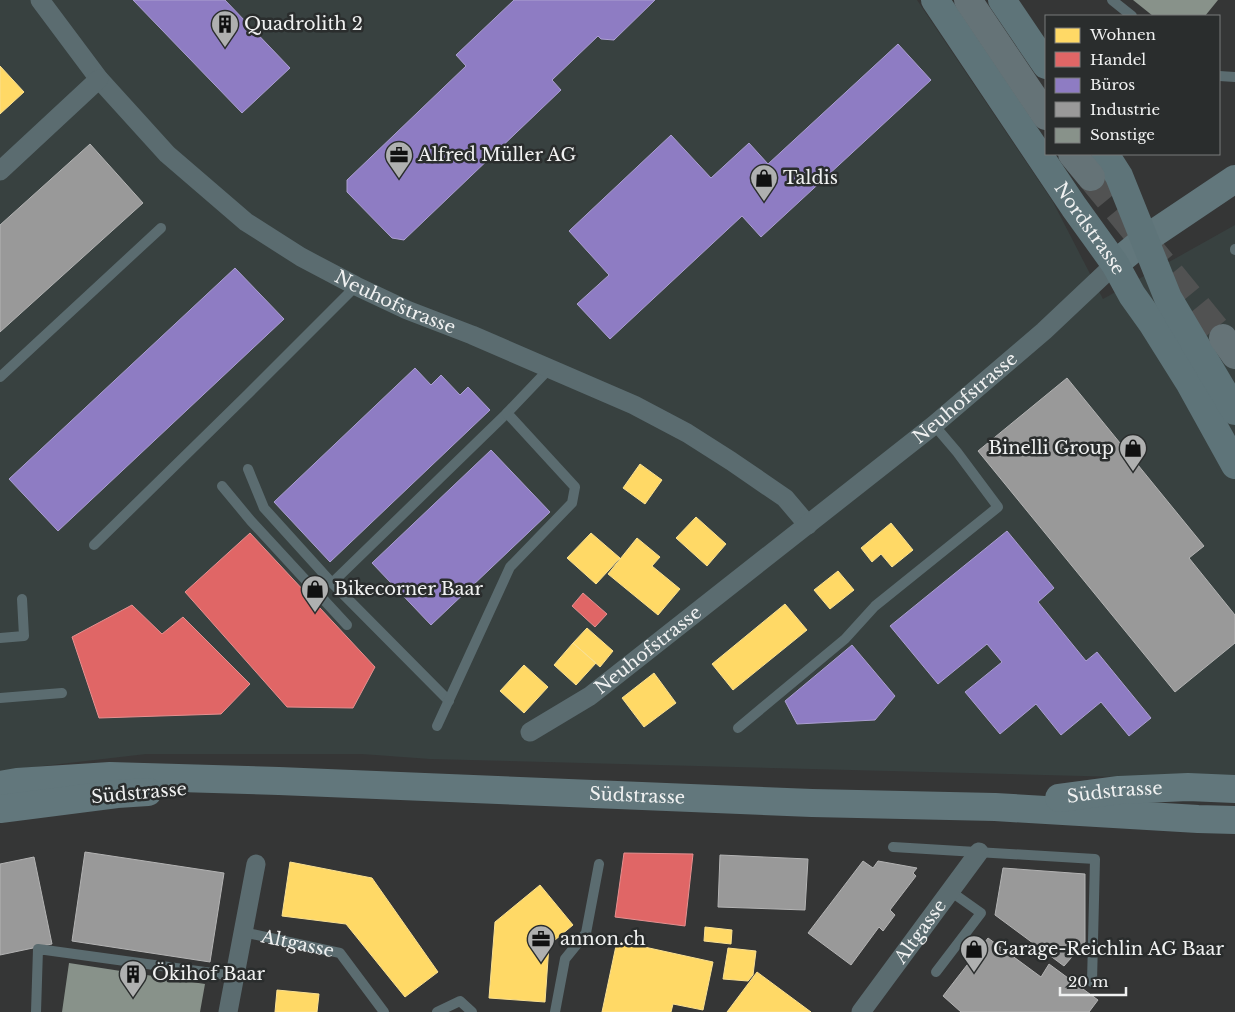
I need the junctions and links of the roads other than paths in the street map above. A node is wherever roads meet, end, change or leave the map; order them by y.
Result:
1 (40, 0) edge
2 (935, 0) edge
3 (968, 0) edge
4 (1002, 0) edge
5 (1112, 0) edge
6 (1131, 15) edge
7 (1045, 64) edge
8 (1220, 76) edge
9 (1235, 77) edge
10 (99, 79) junction
11 (1045, 115) edge
12 (1073, 155) edge
13 (1107, 155) edge
14 (0, 171) edge
15 (1090, 177) tunnel mouth
16 (1235, 179) edge
17 (160, 228) dead end
18 (1144, 240) junction
19 (1115, 264) junction
20 (356, 286) junction
21 (549, 369) junction
22 (0, 377) edge
23 (1235, 411) edge
24 (507, 413) junction
25 (934, 425) junction
26 (1235, 465) edge
27 (248, 469) dead end
28 (222, 486) dead end
29 (808, 525) junction
30 (94, 545) dead end
31 (332, 583) junction
32 (22, 599) dead end
33 (347, 625) dead end
34 (0, 638) edge
35 (62, 693) dead end
36 (0, 698) edge
37 (449, 700) junction
38 (437, 726) dead end
39 (738, 728) dead end
40 (530, 732) dead end
41 (279, 781) junction
42 (0, 785) edge
43 (1235, 789) edge
44 (995, 807) junction
45 (0, 809) edge
46 (1235, 820) edge
47 (893, 847) dead end
48 (979, 852) junction
49 (256, 864) dead end
50 (599, 864) dead end
51 (950, 891) junction
52 (243, 932) junction
53 (936, 972) dead end
54 (234, 976) junction
55 (1092, 982) dead end
56 (36, 1012) edge
57 (228, 1012) edge
58 (384, 1012) edge
59 (437, 1012) edge
60 (472, 1012) edge
61 (555, 1012) edge
62 (861, 1012) edge

1 - 10 street, Neuhofstrasse
2 - 19 main road, Nordstrasse
3 - 11 highway
4 - 7 main road
5 - 6 lane
8 - 9 lane
10 - 14 street
10 - 20 street, Neuhofstrasse
12 - 15 highway
13 - 18 main road, Nordstrasse
16 - 18 main road
17 - 22 lane
18 - 19 main road
18 - 23 main road, Nordstrasse
19 - 25 street, Neuhofstrasse
19 - 26 main road, Nordstrasse
20 - 21 street, Neuhofstrasse
20 - 30 lane
21 - 24 lane
21 - 29 street, Neuhofstrasse
24 - 31 lane
24 - 37 lane
25 - 29 street, Neuhofstrasse
25 - 39 lane
27 - 31 lane
28 - 33 lane
29 - 40 street, Neuhofstrasse
31 - 37 lane
32 - 34 lane
35 - 36 lane
37 - 38 lane
41 - 42 main road, Südstrasse
41 - 44 main road, Südstrasse
41 - 45 main road, Südstrasse
43 - 44 main road, Südstrasse
44 - 46 main road, Südstrasse
47 - 48 lane
48 - 51 street, Altgasse
48 - 55 lane
49 - 52 street, Altgasse
50 - 61 lane
51 - 53 lane
51 - 62 street, Altgasse
52 - 54 street, Altgasse
52 - 58 lane, Altgasse
54 - 56 lane
54 - 57 street, Altgasse
59 - 60 lane

